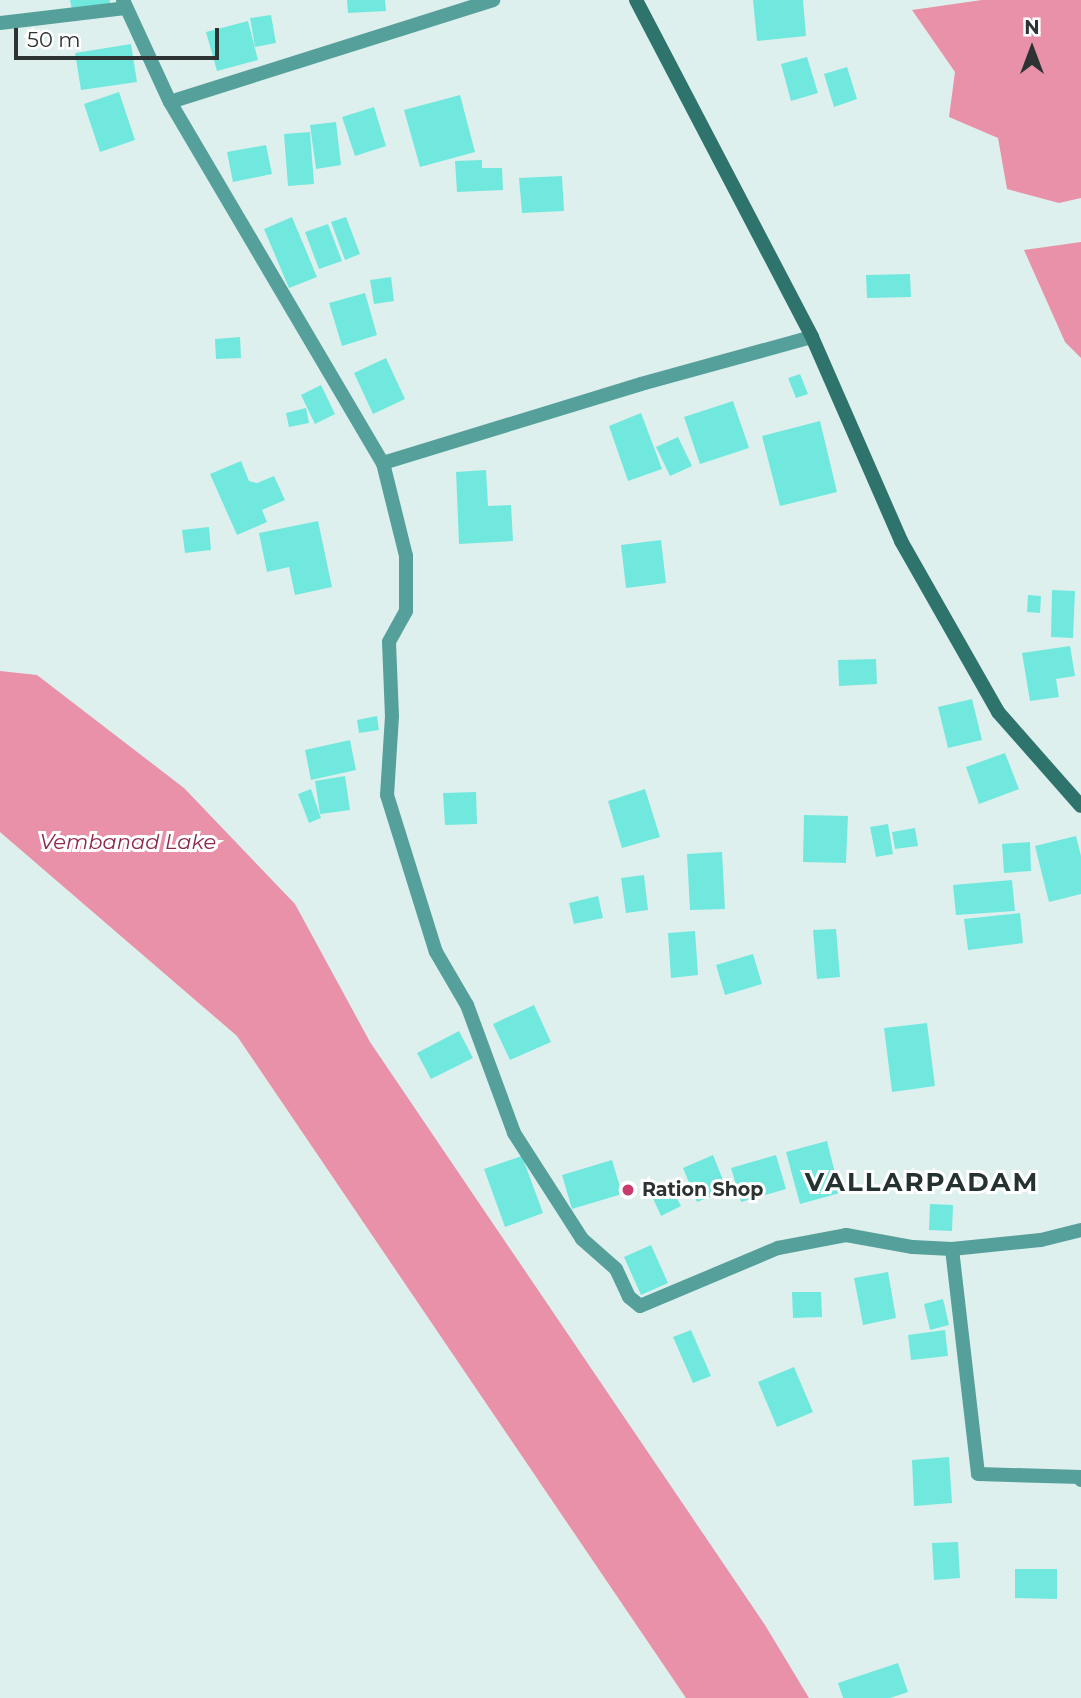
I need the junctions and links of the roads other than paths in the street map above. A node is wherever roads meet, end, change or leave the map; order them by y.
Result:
1 (494, 0) edge
2 (636, 0) edge
3 (124, 4) edge
4 (0, 23) edge
5 (170, 102) junction
6 (812, 337) junction
7 (383, 463) junction
8 (1081, 806) edge
9 (1081, 1230) edge
10 (952, 1249) junction
11 (1081, 1478) edge

1 - 5 street
2 - 6 main road
3 - 4 street
3 - 5 street
5 - 7 street
6 - 7 street
6 - 8 main road
7 - 10 street
9 - 10 street
10 - 11 street

